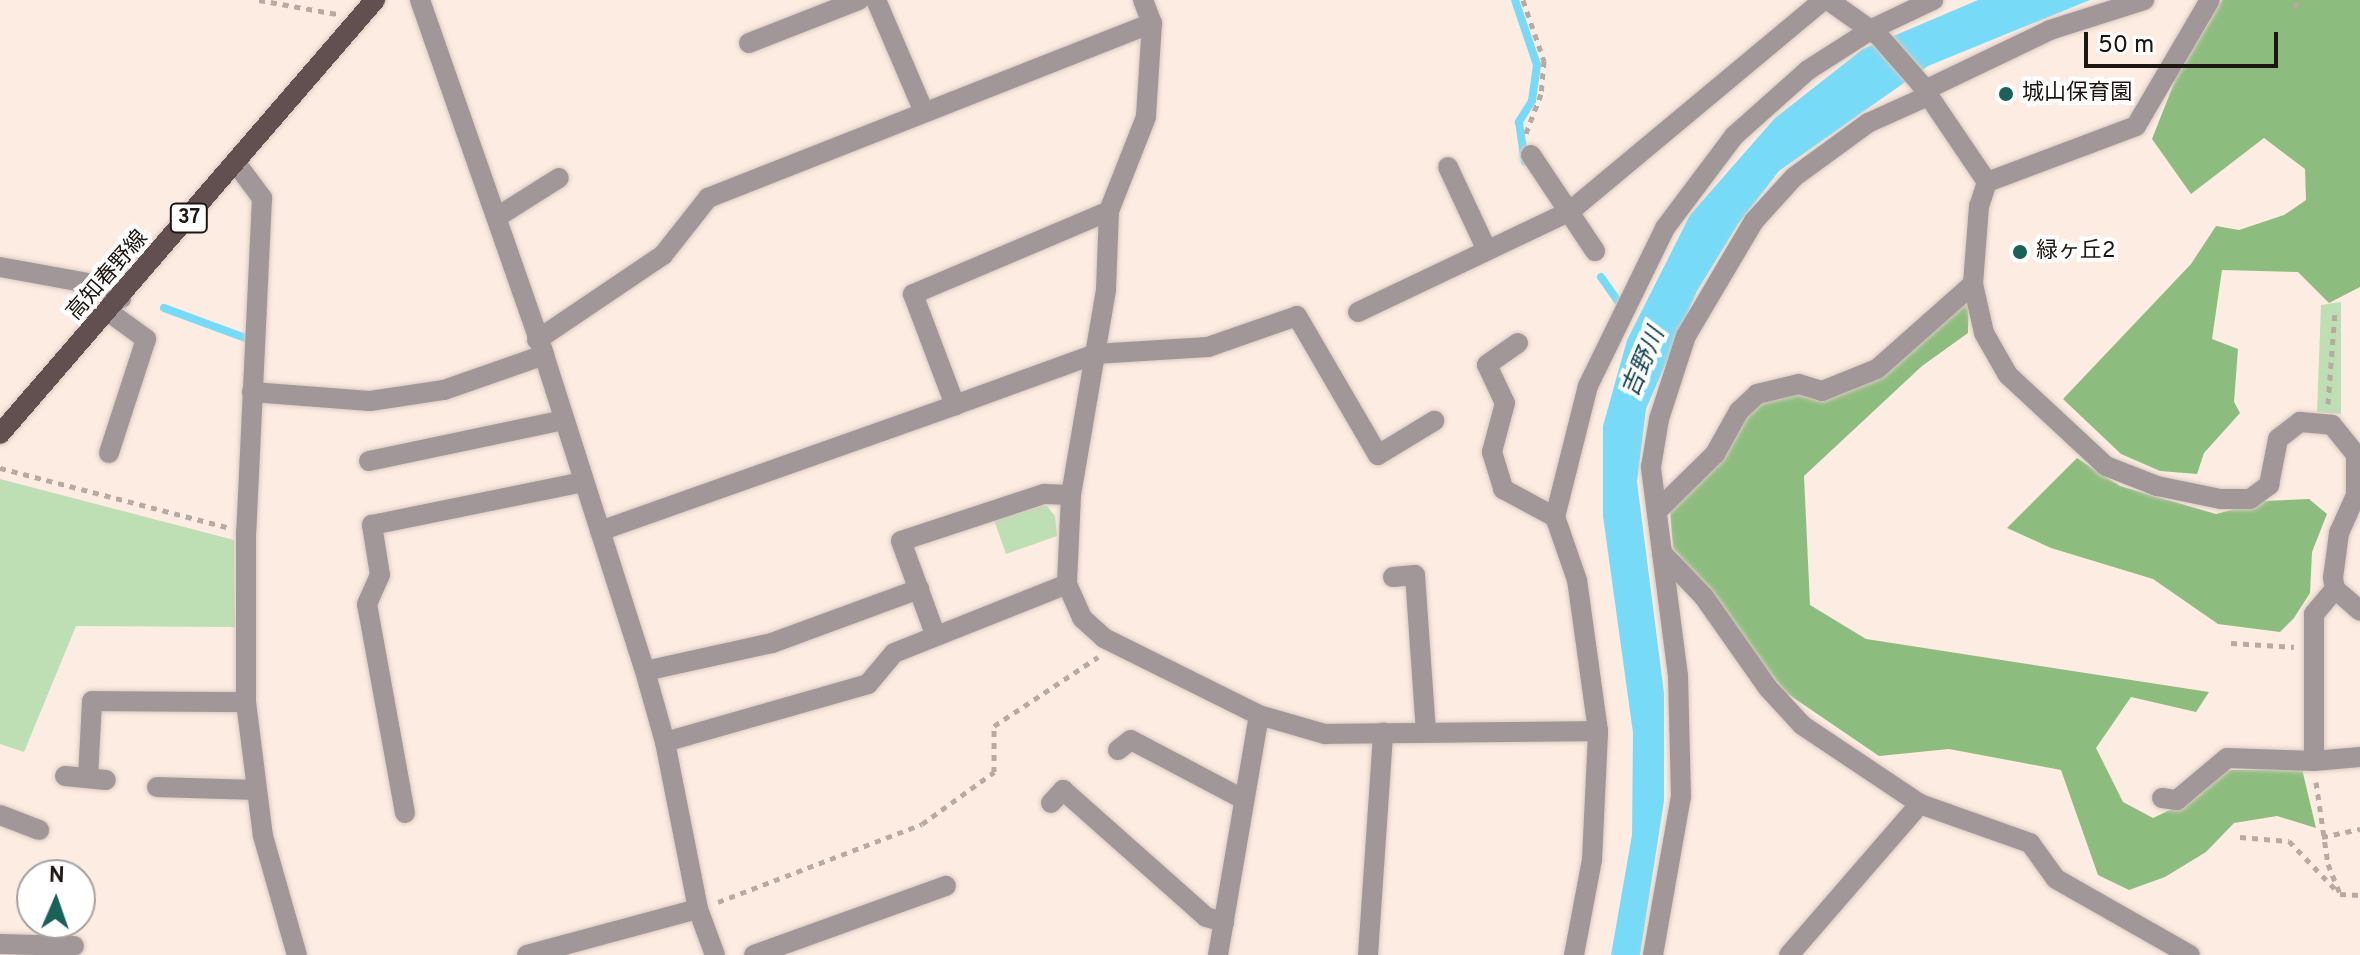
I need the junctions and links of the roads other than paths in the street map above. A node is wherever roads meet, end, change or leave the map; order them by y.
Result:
1 (375, 0) edge
2 (420, 0) edge
3 (859, 0) edge
4 (876, 0) edge
5 (1143, 0) edge
6 (1826, 0) edge
7 (1933, 0) edge
8 (2144, 0) edge
9 (2210, 0) edge
10 (1152, 23) junction
11 (1875, 32) junction
12 (749, 43) dead end
13 (1925, 90) junction
14 (924, 112) junction
15 (1531, 155) road end
16 (236, 163) junction
17 (1448, 167) dead end
18 (559, 178) dead end
19 (1987, 182) junction
20 (1109, 211) junction
21 (1569, 212) junction
22 (497, 217) junction
23 (1486, 248) junction
24 (1595, 251) dead end
25 (0, 267) edge
26 (1973, 284) junction
27 (115, 305) junction
28 (1358, 312) dead end
29 (1518, 343) dead end
30 (541, 347) junction
31 (1095, 354) junction
32 (252, 392) junction
33 (955, 405) junction
34 (564, 420) junction
35 (1434, 421) dead end
36 (0, 434) edge
37 (109, 453) dead end
38 (369, 461) dead end
39 (583, 482) junction
40 (1071, 495) junction
41 (1658, 510) junction
42 (1555, 517) junction
43 (600, 531) junction
44 (1661, 552) junction
45 (1393, 577) dead end
46 (1067, 584) junction
47 (919, 589) junction
48 (2335, 589) junction
49 (2360, 611) edge
50 (935, 634) junction
51 (645, 671) junction
52 (246, 702) junction
53 (1259, 715) junction
54 (1426, 731) junction
55 (1598, 731) junction
56 (1383, 733) junction
57 (665, 742) junction
58 (1118, 750) dead end
59 (2360, 757) edge
60 (2314, 761) junction
61 (65, 776) dead end
62 (157, 787) dead end
63 (256, 790) junction
64 (2162, 798) dead end
65 (1243, 799) junction
66 (1051, 803) dead end
67 (1920, 804) junction
68 (405, 813) dead end
69 (0, 815) edge
70 (39, 830) dead end
71 (946, 886) dead end
72 (698, 909) junction
73 (1224, 922) junction
74 (0, 944) edge
75 (74, 946) dead end
76 (297, 955) edge
77 (527, 955) edge
78 (715, 955) edge
79 (754, 955) edge
80 (1218, 955) edge
81 (1368, 955) edge
82 (1574, 955) edge
83 (1653, 955) edge
84 (1789, 955) edge
85 (2190, 955) edge

1 - 16 main road, 高知春野線 / 37
2 - 22 street
3 - 12 street
4 - 14 street
5 - 10 street
6 - 11 street
6 - 21 street
7 - 11 street
8 - 13 street
9 - 19 street
10 - 14 street
10 - 20 street
11 - 13 street
11 - 42 street
13 - 19 street
13 - 41 street
14 - 30 street
15 - 21 street
16 - 27 main road, 高知春野線 / 37
16 - 32 street
17 - 23 street
18 - 22 street
19 - 26 street
20 - 31 street
20 - 33 street
21 - 23 street
21 - 24 street
22 - 30 street
23 - 28 street
25 - 27 street
26 - 41 street
26 - 48 street
27 - 36 main road, 高知春野線 / 37
27 - 37 street
29 - 42 street
30 - 32 street
30 - 34 street
31 - 33 street
31 - 35 street
31 - 40 street
32 - 52 street
33 - 43 street
34 - 38 street
34 - 39 street
39 - 43 street
39 - 68 street
40 - 46 street
40 - 47 street
41 - 44 street
42 - 55 street
43 - 51 street
44 - 67 street
44 - 83 street
45 - 54 street
46 - 50 street
46 - 53 street
47 - 50 street
47 - 51 street
48 - 49 street
48 - 60 street
50 - 57 street
51 - 57 street
52 - 61 street
52 - 63 street
53 - 56 street
53 - 65 street
54 - 55 street
54 - 56 street
55 - 82 street
56 - 81 street
57 - 72 street
58 - 65 street
59 - 60 street
60 - 64 street
62 - 63 street
63 - 76 street
65 - 73 street
66 - 73 street
67 - 84 street
67 - 85 street
69 - 70 street
71 - 79 street
72 - 77 street
72 - 78 street
73 - 80 street
74 - 75 street

